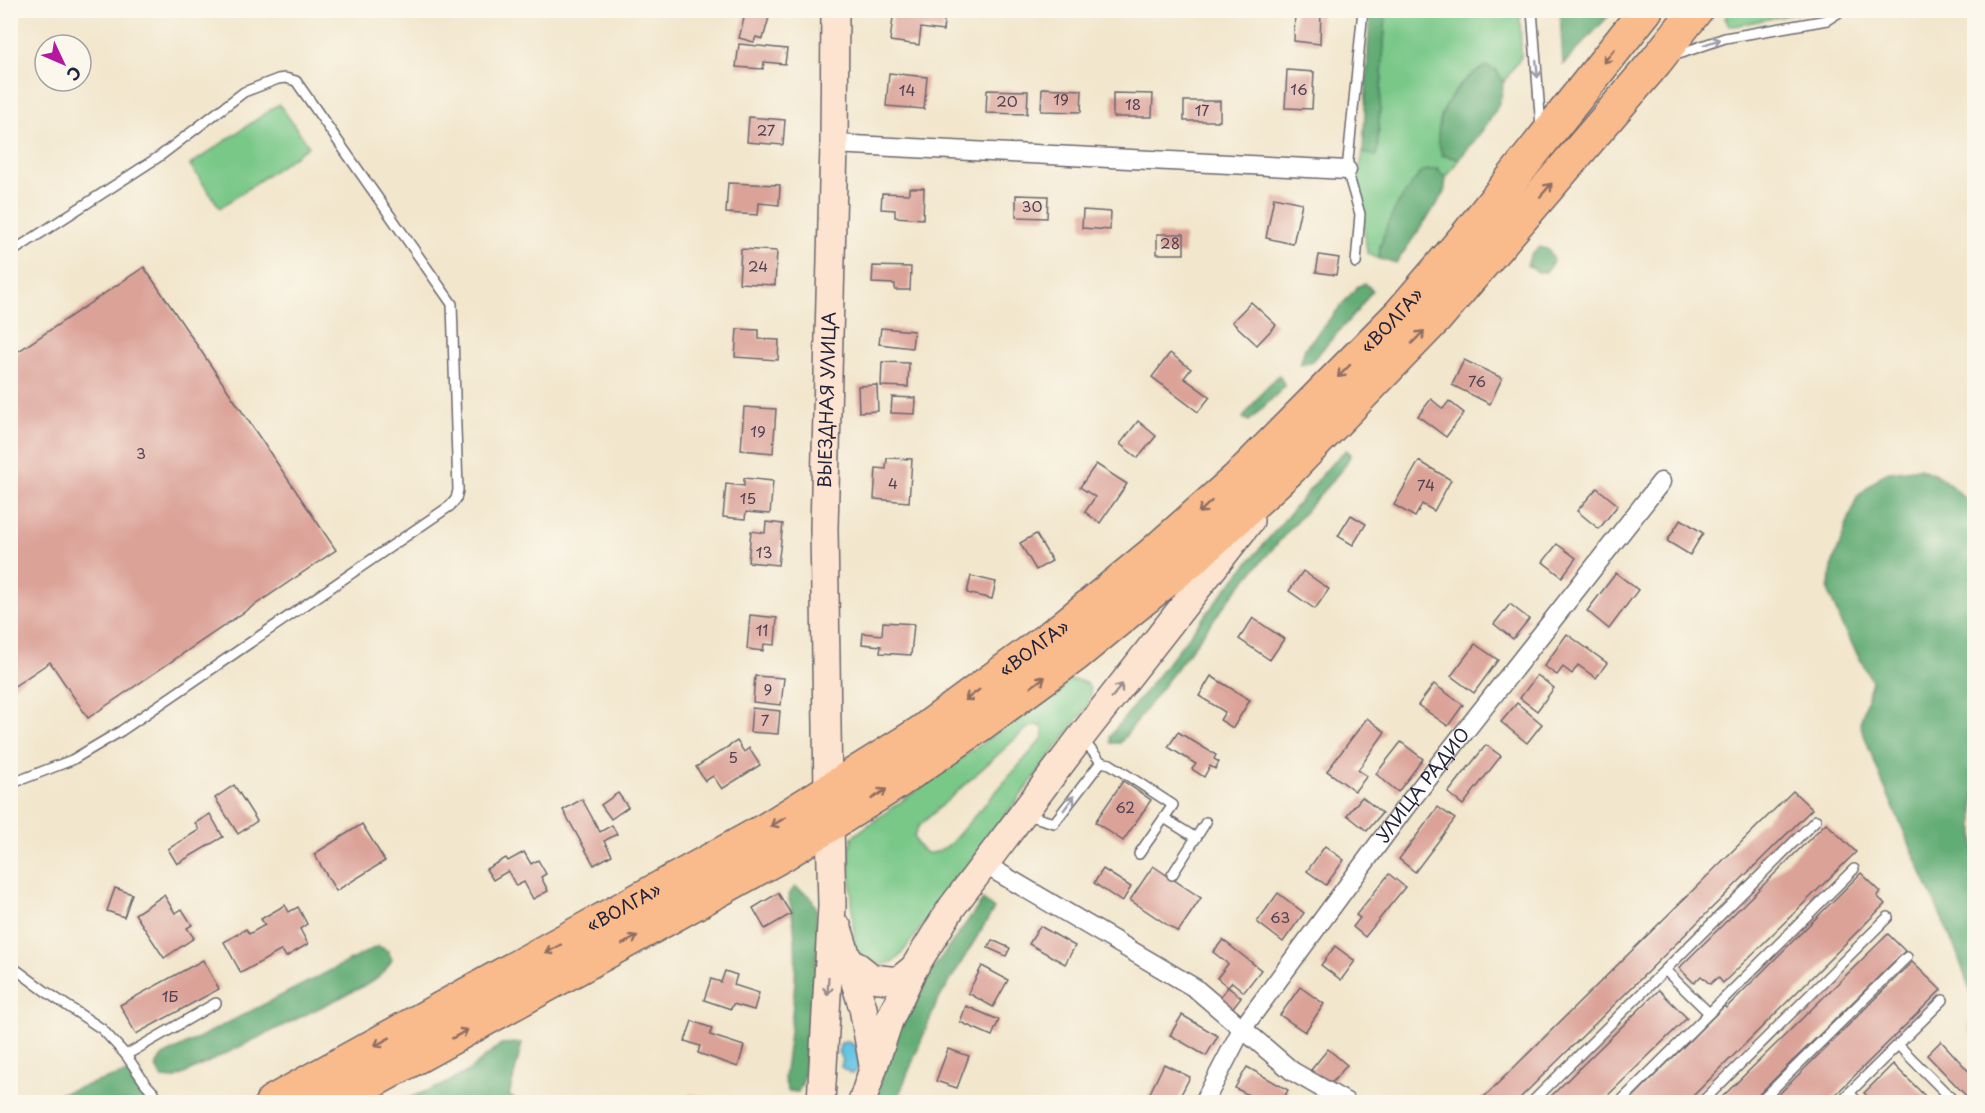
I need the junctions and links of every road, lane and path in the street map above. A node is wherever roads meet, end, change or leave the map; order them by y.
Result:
1 (835, 10) edge
2 (1363, 10) edge
3 (1532, 10) edge
4 (1646, 10) edge
5 (1696, 10) edge
6 (1843, 10) edge
7 (1656, 61) junction
8 (1542, 140) junction
9 (834, 144) junction
10 (1347, 170) junction
11 (10, 253) edge
12 (1356, 263) dead end
13 (1289, 470) junction
14 (1661, 482) dead end
15 (1081, 737) junction
16 (1101, 762) junction
17 (10, 784) edge
18 (828, 792) junction
19 (1022, 813) junction
20 (1164, 818) junction
21 (1816, 820) dead end
22 (1206, 822) dead end
23 (830, 826) junction
24 (1196, 838) junction
25 (1139, 854) dead end
26 (984, 864) junction
27 (1854, 869) dead end
28 (1172, 875) dead end
29 (832, 906) junction
30 (1888, 917) dead end
31 (846, 957) junction
32 (1907, 957) dead end
33 (10, 965) edge
34 (1665, 970) junction
35 (906, 974) junction
36 (1943, 1000) dead end
37 (216, 1003) dead end
38 (863, 1008) junction
39 (1709, 1013) junction
40 (1242, 1029) junction
41 (831, 1041) junction
42 (1898, 1045) junction
43 (126, 1055) junction
44 (871, 1055) junction
45 (1849, 1094) junction
46 (162, 1102) edge
47 (272, 1102) edge
48 (335, 1102) edge
49 (821, 1102) edge
50 (862, 1102) edge
51 (1204, 1102) edge
52 (1346, 1102) edge
53 (1532, 1102) edge
54 (1620, 1102) edge
55 (1702, 1102) edge
56 (1760, 1102) edge
57 (1840, 1102) edge
58 (1858, 1102) edge
59 (1955, 1102) edge

1 - 9 main road, ВЫЕЗДНАЯ УЛИЦА
2 - 10 lane
3 -> 8 lane
4 -> 8 highway, «ВОЛГА»
5 - 7 highway, «ВОЛГА»
7 -> 6 lane
13 -> 7 highway, «ВОЛГА»
8 -> 18 highway, «ВОЛГА»
9 - 10 street
9 - 18 main road, ВЫЕЗДНАЯ УЛИЦА
10 - 12 lane
11 - 17 lane
15 -> 13 main road
23 -> 13 highway, «ВОЛГА»
14 - 40 street, УЛИЦА РАДИО
15 - 16 lane
15 - 19 main road
19 -> 16 lane
16 - 20 lane
18 -> 47 highway, «ВОЛГА»
19 - 26 main road
20 - 24 lane
20 - 25 lane
21 - 34 lane
22 - 24 lane
23 - 29 main road
48 -> 23 highway, «ВОЛГА»
24 - 28 lane
26 - 35 main road
26 - 40 street
27 - 39 lane
29 - 31 main road
29 -> 41 main road
30 - 55 lane
31 - 35 main road
31 - 38 main road
32 - 56 lane
33 - 43 lane
34 - 39 lane
34 - 53 lane
35 - 38 main road
35 - 44 main road
36 - 42 lane
37 - 43 lane
38 - 41 main road
38 - 44 main road
39 - 54 lane
40 - 51 street, УЛИЦА РАДИО
40 - 52 street
41 - 44 main road
41 - 49 main road
42 - 45 lane
42 - 59 lane
43 - 46 lane
44 - 50 main road
45 - 57 lane
45 - 58 lane

